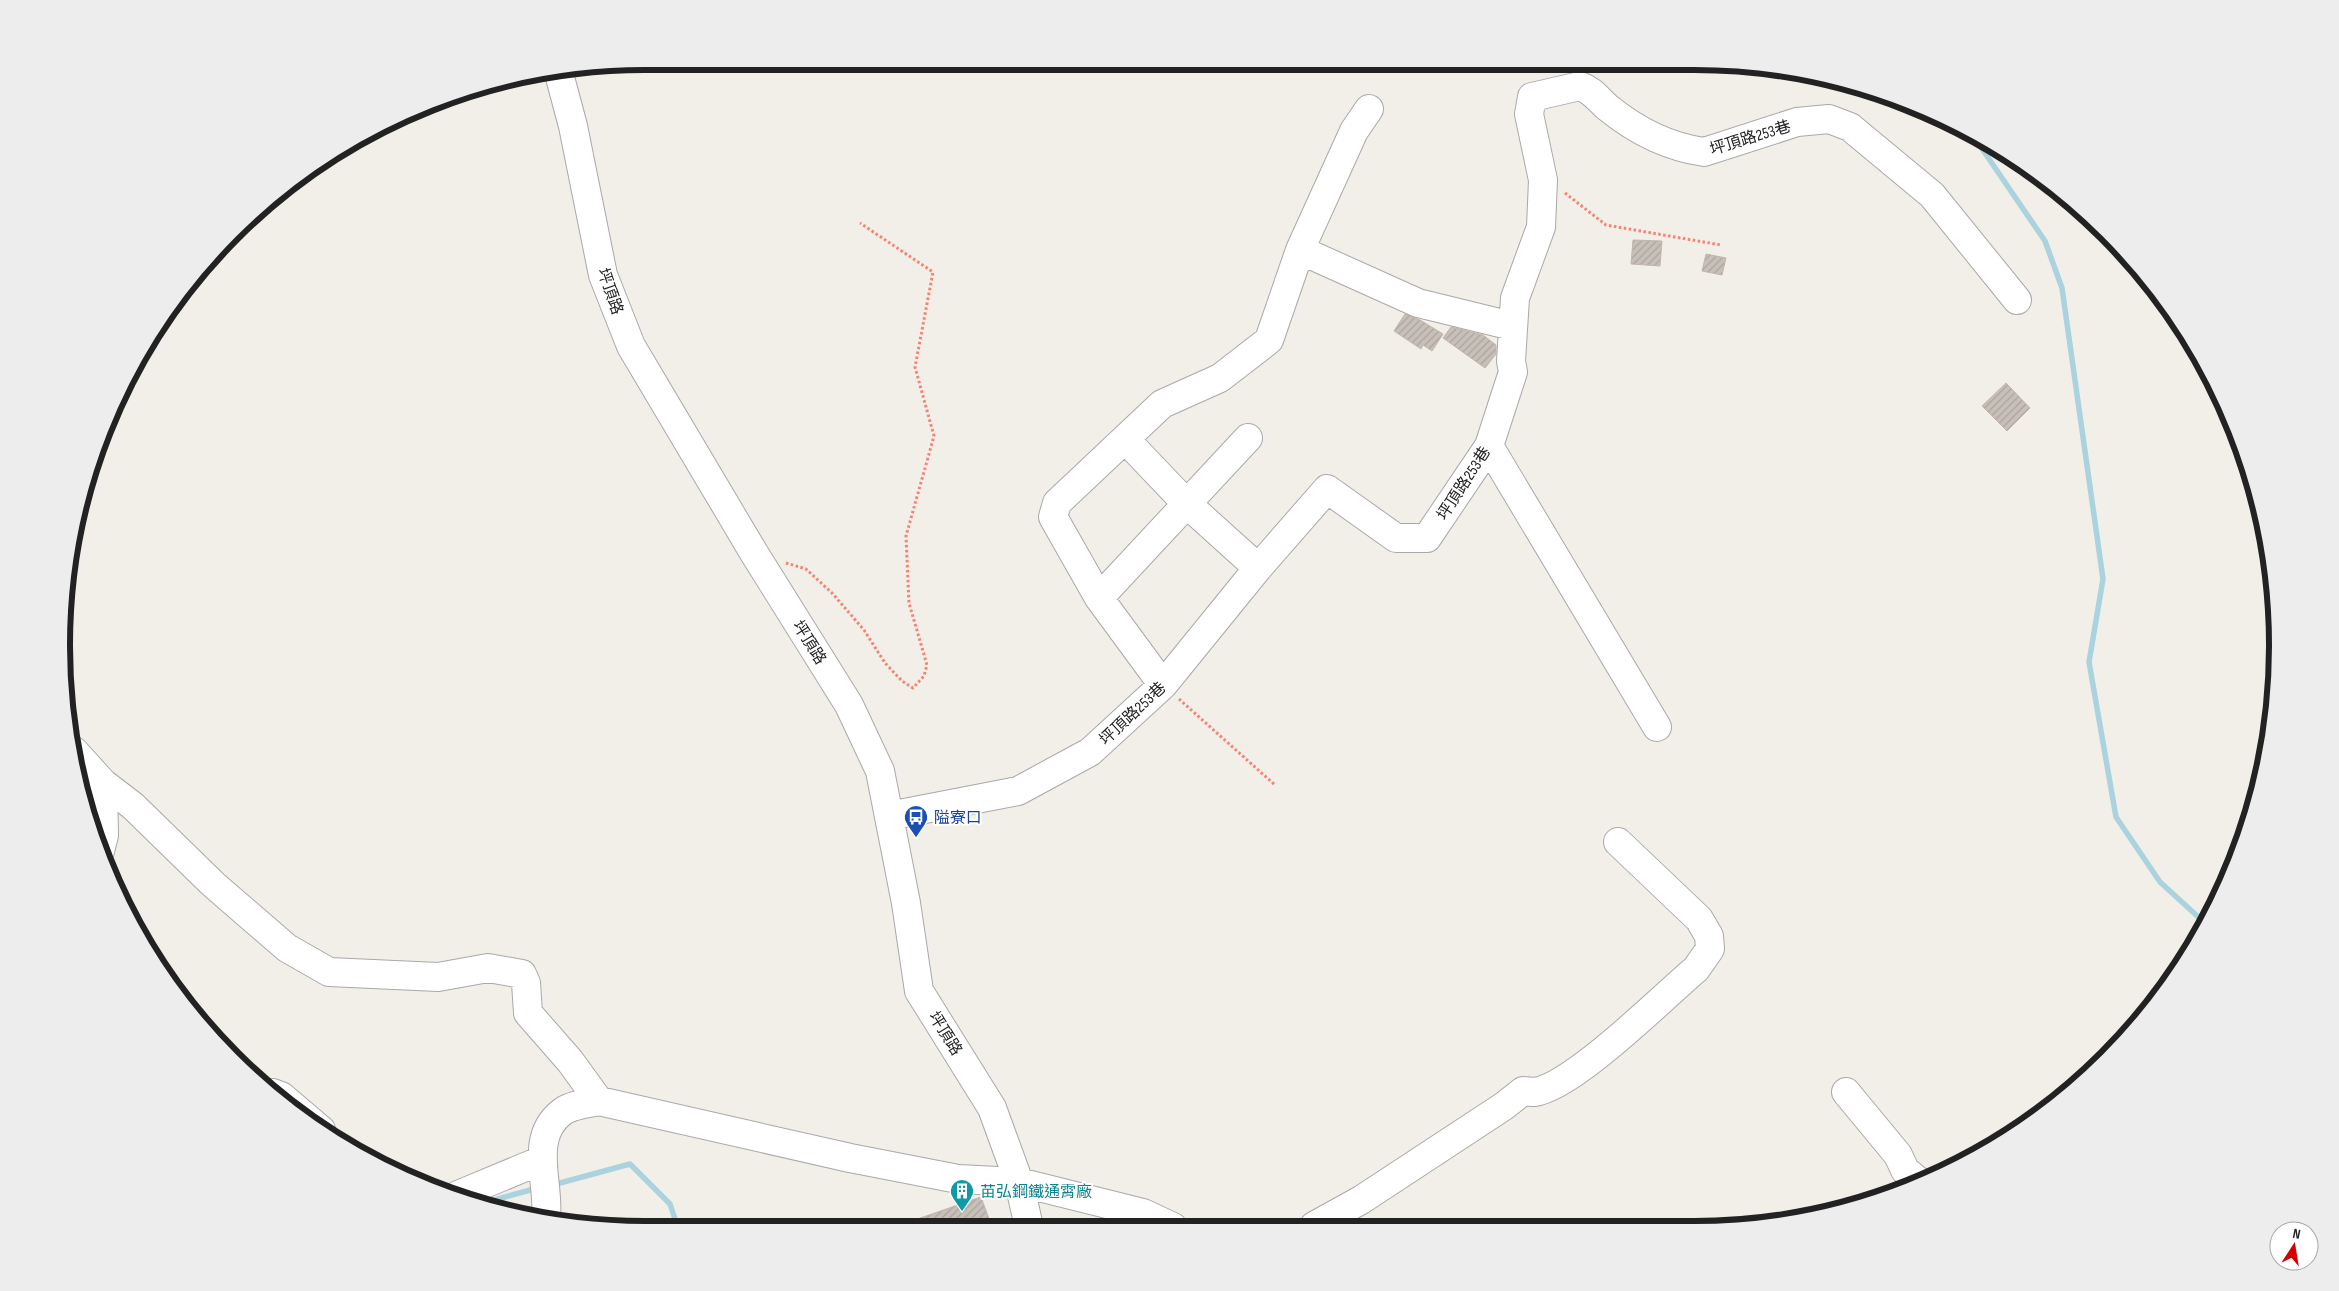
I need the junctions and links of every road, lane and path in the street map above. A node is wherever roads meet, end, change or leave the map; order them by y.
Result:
1 (560, 77) edge
2 (1369, 109) dead end
3 (1543, 180) junction
4 (860, 222) dead end
5 (1721, 245) dead end
6 (1300, 250) junction
7 (2017, 300) dead end
8 (1512, 326) junction
9 (1248, 438) dead end
10 (1124, 439) junction
11 (1489, 446) junction
12 (1186, 503) junction
13 (754, 553) junction
14 (1258, 568) junction
15 (1099, 598) junction
16 (1163, 685) junction
17 (1657, 727) dead end
18 (81, 759) edge
19 (103, 782) junction
20 (1275, 785) dead end
21 (889, 816) junction
22 (104, 837) edge
23 (1618, 842) dead end
24 (1846, 1092) dead end
25 (599, 1101) junction
26 (542, 1160) junction
27 (1913, 1177) edge
28 (1019, 1182) junction
29 (466, 1192) edge
30 (546, 1212) edge
31 (1028, 1221) edge
32 (1159, 1221) edge
33 (1323, 1221) edge

1 - 13 street, 坪頂路
2 - 6 street
3 - 5 path
3 - 7 street, 坪頂路253巷
3 - 8 street, 坪頂路253巷
4 - 13 path
6 - 8 street
6 - 10 street
8 - 11 street, 坪頂路253巷
9 - 12 street
10 - 12 street
10 - 15 street
11 - 14 street, 坪頂路253巷
11 - 17 street
12 - 14 street
12 - 15 street
13 - 21 street, 坪頂路
14 - 16 street, 坪頂路253巷
15 - 16 street
16 - 20 path
16 - 21 street, 坪頂路253巷
18 - 19 street
19 - 22 street
19 - 25 street
21 - 28 street, 坪頂路
23 - 33 street
24 - 27 street
25 - 26 street
25 - 28 street
26 - 29 street
26 - 30 street
28 - 31 street, 坪頂路
28 - 32 street

